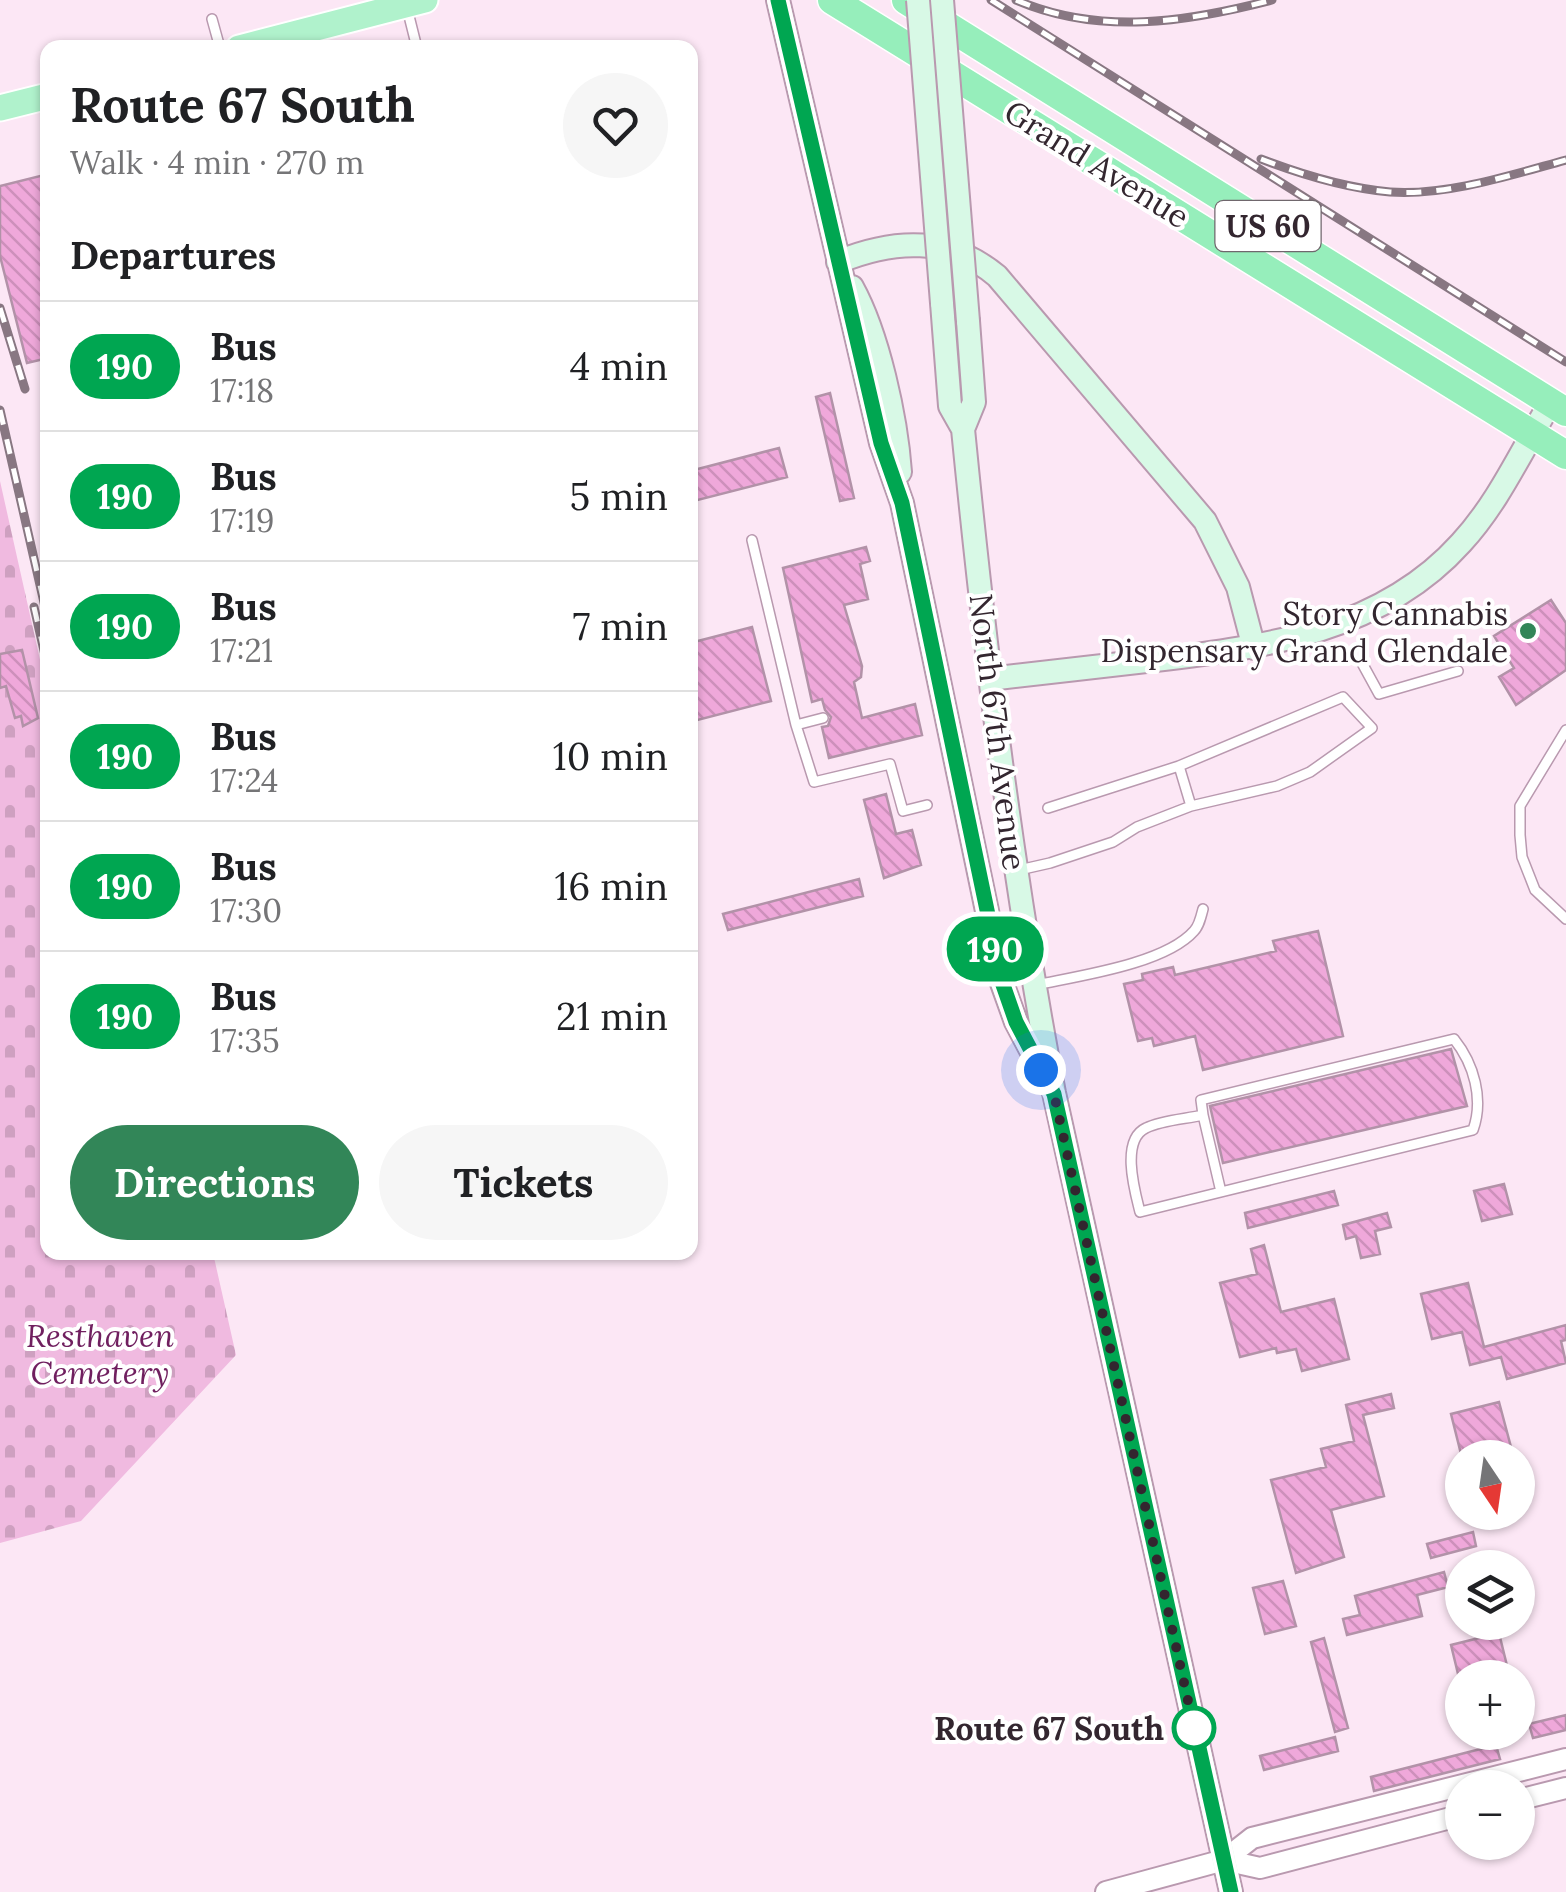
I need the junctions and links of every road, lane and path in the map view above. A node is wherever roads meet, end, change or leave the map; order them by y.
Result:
1 (778, 0) edge
2 (832, 0) edge
3 (906, 0) edge
4 (412, 2) edge
5 (928, 5) edge
6 (212, 18) dead end
7 (218, 40) edge
8 (270, 40) edge
9 (416, 40) edge
10 (40, 98) edge
11 (0, 108) edge
12 (838, 262) junction
13 (1559, 407) edge
14 (963, 428) junction
15 (1532, 434) junction
16 (1566, 455) edge
17 (752, 540) dead end
18 (1254, 648) junction
19 (1362, 663) dead end
20 (1458, 671) dead end
21 (989, 680) junction
22 (823, 718) dead end
23 (796, 725) junction
24 (1566, 730) edge
25 (1179, 766) junction
26 (927, 805) dead end
27 (1191, 806) junction
28 (1048, 808) dead end
29 (1016, 870) junction
30 (1203, 910) dead end
31 (1566, 919) edge
32 (1034, 986) junction
33 (1054, 1094) junction
34 (1203, 1115) junction
35 (1221, 1192) junction
36 (1566, 1759) edge
37 (1566, 1788) edge
38 (1535, 1796) edge
39 (1445, 1819) edge
40 (1224, 1860) junction
41 (1106, 1892) edge
42 (1231, 1892) edge

1 - 12 main road, North 67th Avenue
2 - 15 highway, Grand Avenue / US 60
3 - 5 highway, Grand Avenue / US 60
4 - 8 main road
4 - 9 lane
5 - 13 highway, Grand Avenue / US 60
5 - 14 main road, North 67th Avenue, bridge
5 - 14 main road, North 67th Avenue, bridge
6 - 7 lane
10 - 11 main road
12 - 18 main road
12 - 33 main road, North 67th Avenue
13 - 15 main road
14 - 21 main road, North 67th Avenue
15 - 16 highway, Grand Avenue / US 60
15 - 18 main road
17 - 23 lane
18 - 21 main road
19 - 20 lane
21 - 29 main road, North 67th Avenue
22 - 23 lane
23 - 26 lane
24 - 31 lane
25 - 27 lane
25 - 27 lane
25 - 28 lane
27 - 29 lane
29 - 32 main road, North 67th Avenue
30 - 32 lane
32 - 33 main road, North 67th Avenue
33 - 40 main road, North 67th Avenue
34 - 35 lane
34 - 35 lane
34 - 35 lane
36 - 40 street
37 - 38 street
39 - 40 street
40 - 41 street
40 - 42 main road, North 67th Avenue

